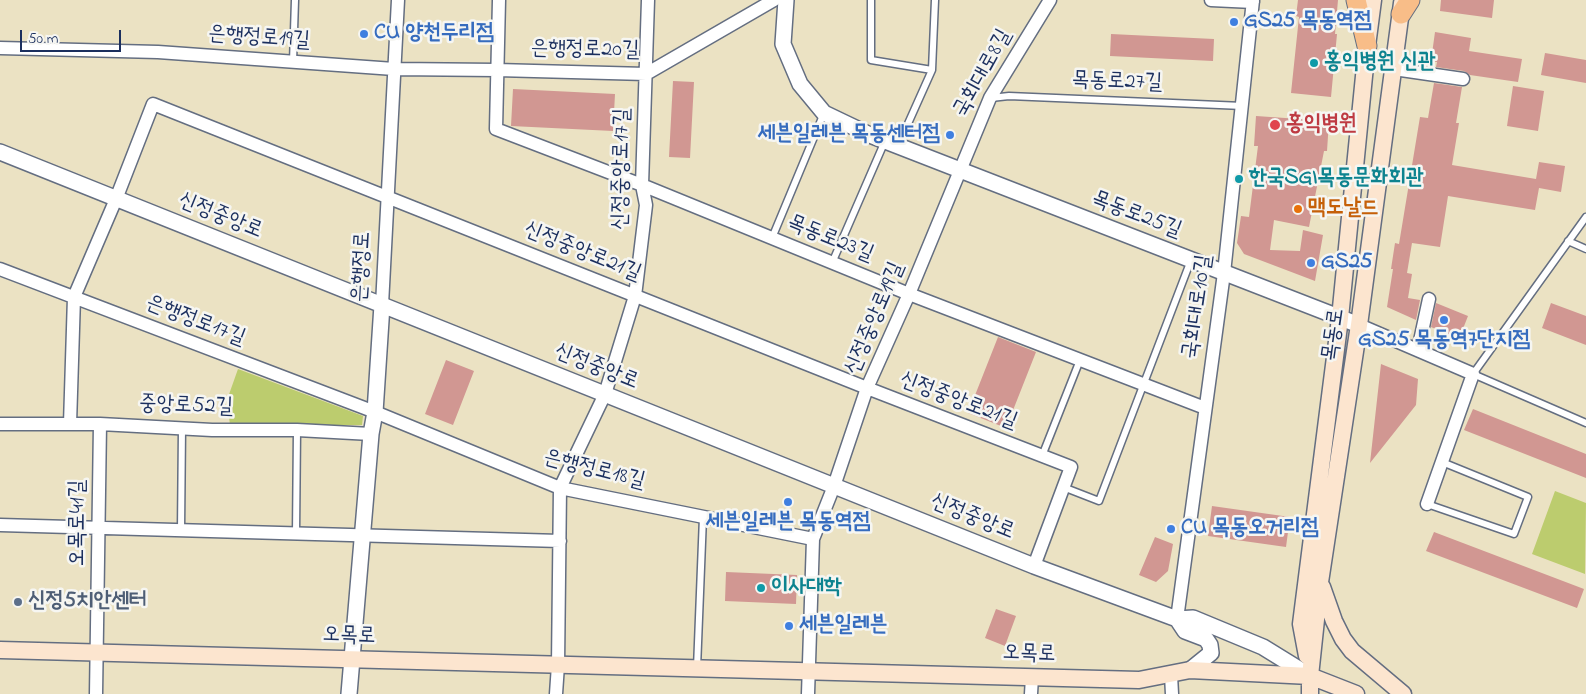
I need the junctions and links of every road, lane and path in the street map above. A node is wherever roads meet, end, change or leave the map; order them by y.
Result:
1 (295, 0) edge
2 (398, 0) edge
3 (500, 0) edge
4 (648, 0) edge
5 (774, 0) edge
6 (786, 0) edge
7 (872, 0) edge
8 (935, 0) edge
9 (1050, 0) edge
10 (1211, 0) edge
11 (1356, 0) edge
12 (1373, 0) edge
13 (1253, 1) edge
14 (1404, 4) edge
15 (1366, 46) junction
16 (0, 48) edge
17 (293, 62) junction
18 (394, 69) junction
19 (1394, 69) junction
20 (497, 70) junction
21 (932, 70) junction
22 (646, 74) junction
23 (1463, 80) dead end
24 (990, 98) junction
25 (1243, 106) junction
26 (824, 113) junction
27 (892, 144) junction
28 (0, 152) edge
29 (959, 170) junction
30 (642, 185) junction
31 (388, 196) junction
32 (116, 199) junction
33 (1586, 217) edge
34 (772, 238) junction
35 (1568, 241) junction
36 (1586, 249) edge
37 (1191, 260) junction
38 (832, 263) junction
39 (0, 269) edge
40 (1224, 273) junction
41 (908, 294) junction
42 (635, 296) junction
43 (74, 297) junction
44 (1428, 299) dead end
45 (382, 305) junction
46 (1340, 318) junction
47 (1359, 325) junction
48 (1418, 350) junction
49 (1080, 360) junction
50 (1473, 374) junction
51 (1144, 385) junction
52 (867, 388) junction
53 (605, 394) junction
54 (1206, 408) junction
55 (375, 412) junction
56 (0, 424) edge
57 (70, 424) junction
58 (100, 424) junction
59 (1586, 424) edge
60 (182, 428) junction
61 (298, 430) junction
62 (371, 434) junction
63 (1042, 456) junction
64 (1442, 462) junction
65 (834, 486) junction
66 (1063, 487) junction
67 (560, 488) junction
68 (1427, 504) joint
69 (703, 517) junction
70 (0, 525) edge
71 (99, 528) junction
72 (181, 530) junction
73 (296, 534) junction
74 (362, 536) junction
75 (813, 539) junction
76 (560, 541) junction
77 (1034, 566) junction
78 (1320, 582) junction
79 (1177, 619) junction
80 (0, 650) edge
81 (98, 652) junction
82 (353, 659) junction
83 (558, 665) junction
84 (697, 668) junction
85 (1190, 670) junction
86 (809, 671) junction
87 (1171, 675) junction
88 (1310, 676) junction
89 (1032, 677) junction
90 (96, 694) edge
91 (349, 694) edge
92 (556, 694) edge
93 (808, 694) edge
94 (1031, 694) edge
95 (1172, 694) edge
96 (1310, 694) edge
97 (1356, 694) edge
98 (1403, 694) edge

1 - 17 lane
2 - 18 street, 은행정로
3 - 20 street, 은행정로20길
4 - 22 street, 신정중앙로17길
5 - 22 street, 은행정로20길
6 - 26 street, 목동로25길
7 - 21 lane
8 - 21 lane
9 - 24 street, 국회대로8길
10 - 13 street
11 - 15 main road
12 - 15 main road, 목동로
13 - 25 street, 국회대로10길
14 - 19 main road, 목동로
15 - 46 main road, 목동로
16 - 17 street, 은행정로19길
17 - 18 street, 은행정로19길
18 - 20 street, 은행정로20길
18 - 31 street, 은행정로
19 - 23 street
19 - 47 main road, 목동로
20 - 22 street, 은행정로20길
20 - 30 street, 목동로23길
21 - 27 lane
22 - 30 street, 신정중앙로17길
24 - 25 lane, 목동로27길
24 - 29 street, 국회대로8길
25 - 40 street, 국회대로10길
26 - 27 street, 목동로25길
26 - 34 lane
27 - 29 street, 목동로25길
27 - 38 lane
28 - 32 street, 신정중앙로
29 - 37 street, 목동로25길
29 - 41 street, 신정중앙로19길
30 - 34 street, 목동로23길
30 - 42 street, 신정중앙로17길
31 - 32 street, 신정중앙로21길
31 - 42 street, 신정중앙로21길
31 - 45 street, 은행정로
32 - 43 street
32 - 45 street, 신정중앙로
33 - 35 lane
34 - 38 street, 목동로23길
35 - 36 lane
35 - 50 lane
37 - 40 street, 목동로25길
37 - 51 lane
38 - 41 street, 목동로23길
39 - 43 street, 은행정로17길
40 - 46 street, 목동로25길
40 - 54 street, 국회대로10길
41 - 49 street, 목동로23길
41 - 52 street, 신정중앙로19길
42 - 52 street, 신정중앙로21길
42 - 53 street, 신정중앙로17길
43 - 55 street, 은행정로17길
43 - 57 street
44 - 48 street
45 - 53 street, 신정중앙로
45 - 55 street, 은행정로
46 - 47 street, 목동로25길
46 - 88 main road, 목동로
47 - 48 street
47 - 78 main road, 목동로
48 - 50 street
49 - 51 street, 목동로23길
49 - 63 lane
50 - 59 lane
50 - 64 street
51 - 54 street, 목동로23길
51 - 66 lane
52 - 63 street, 신정중앙로21길
52 - 65 street, 신정중앙로19길
53 - 65 street, 신정중앙로
53 - 67 street, 신정중앙로17길
54 - 79 street, 국회대로10길
55 - 62 street, 은행정로
55 - 67 street, 은행정로18길
56 - 57 street, 중앙로52길
57 - 58 street, 중앙로52길
58 - 60 street, 중앙로52길
58 - 71 street, 오목로41길
60 - 61 street, 중앙로52길
60 - 72 lane
61 - 62 street, 중앙로52길
61 - 73 lane
62 - 74 street, 은행정로
63 - 66 street, 신정중앙로21길
64 - 68 street
64 - 68 lane
65 - 75 street, 신정중앙로19길
65 - 77 street, 신정중앙로
66 - 77 street, 신정중앙로21길
67 - 69 street, 은행정로18길
67 - 76 street
69 - 75 street, 은행정로18길
69 - 84 lane
70 - 71 street
71 - 72 street
71 - 81 street, 오목로41길
72 - 73 street
73 - 74 street
74 - 76 street
74 - 82 street, 은행정로
75 - 86 street, 신정중앙로19길
76 - 83 street
77 - 79 street, 신정중앙로
78 - 88 main road, 목동로
78 - 98 main road
79 - 85 street, 신정중앙로
79 - 88 street, 신정중앙로
80 - 81 main road, 오목로
81 - 82 main road, 오목로
81 - 90 street, 오목로41길
82 - 83 main road, 오목로
82 - 91 street, 은행정로
83 - 84 main road, 오목로
83 - 92 street
84 - 86 main road, 오목로
85 - 87 main road, 오목로
85 - 88 main road, 오목로
86 - 89 main road, 오목로
86 - 93 street, 신정중앙로19길
87 - 89 main road, 오목로
87 - 95 street
88 - 96 main road, 목동로
88 - 97 main road, 오목로
89 - 94 street

